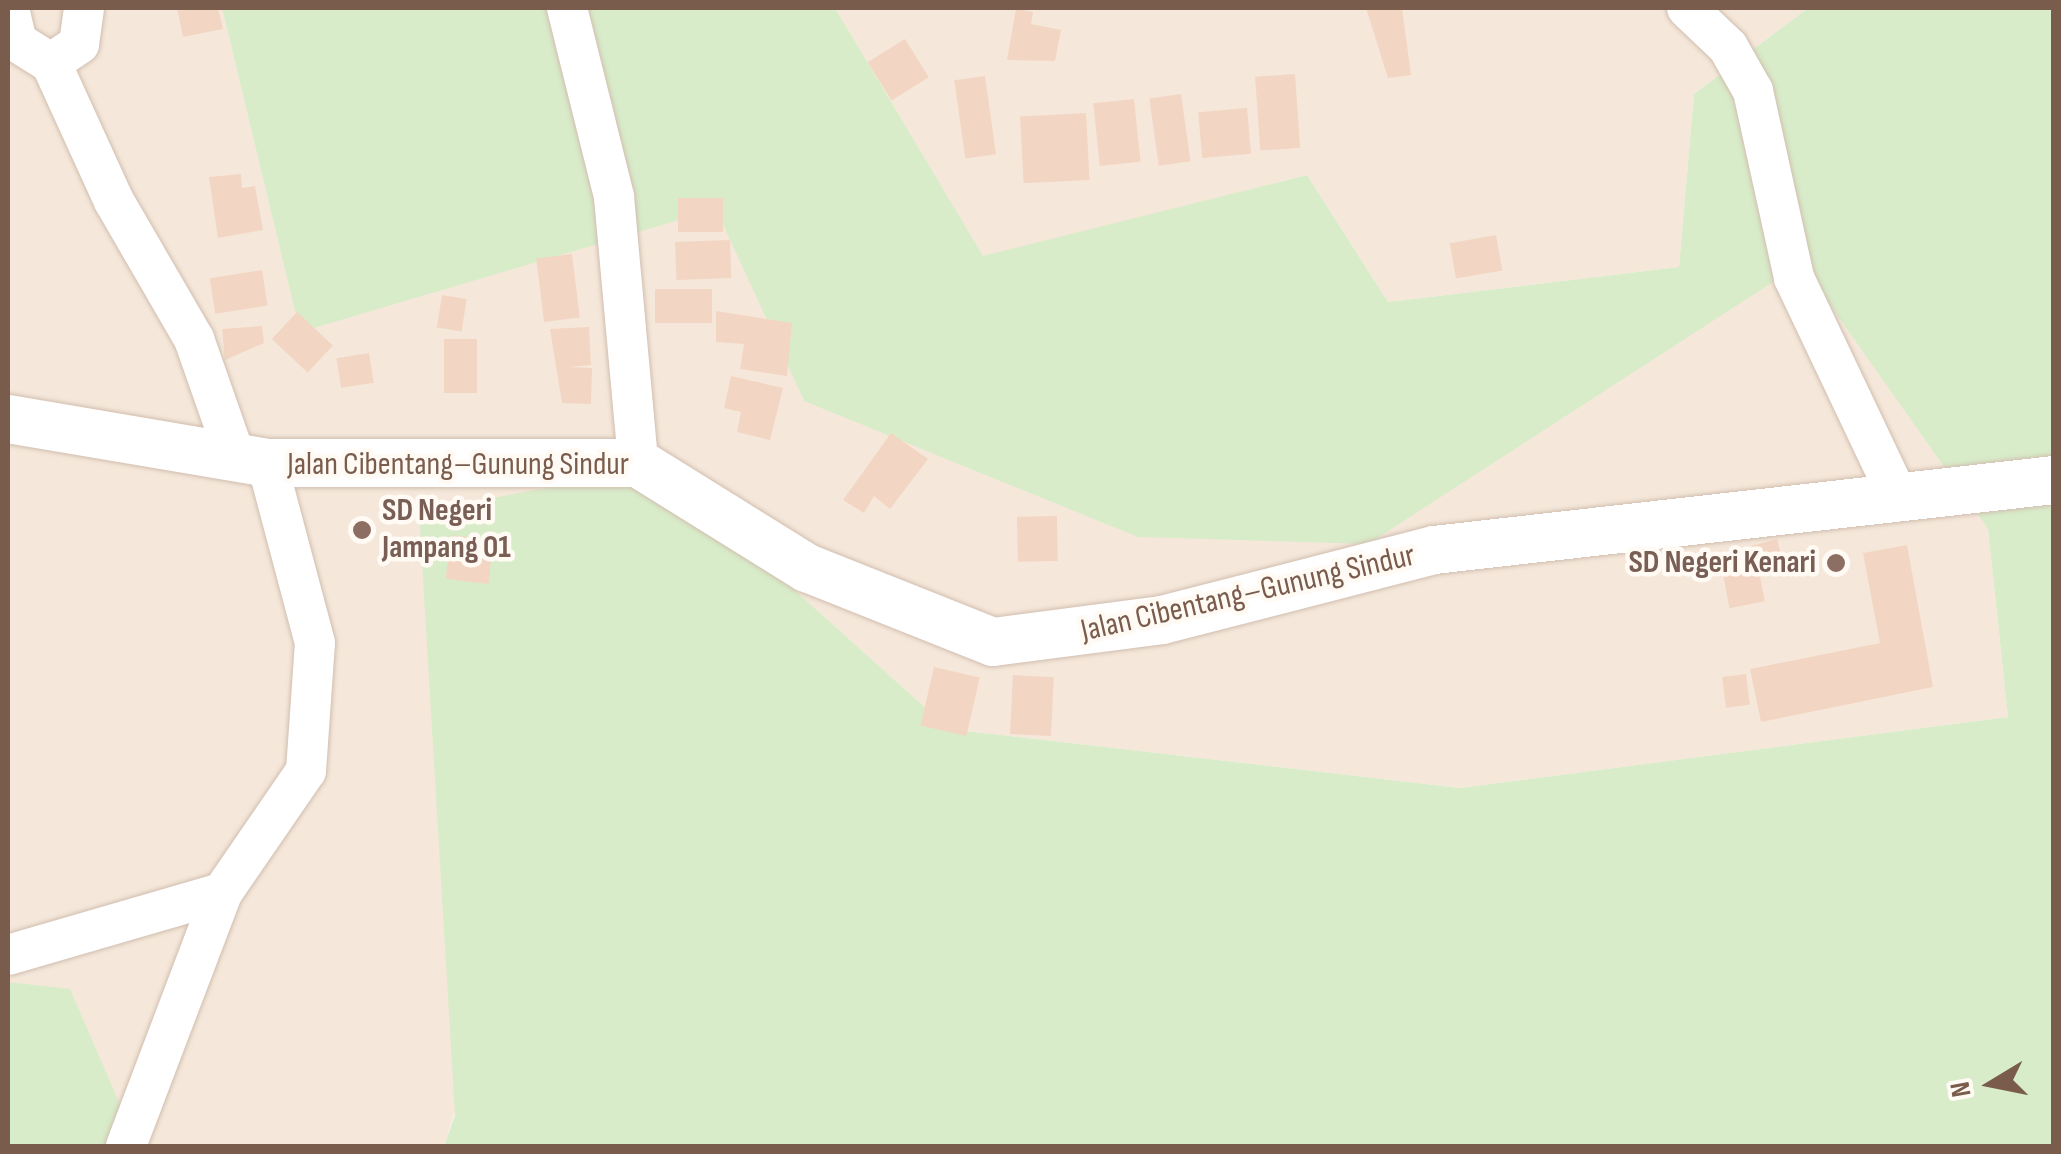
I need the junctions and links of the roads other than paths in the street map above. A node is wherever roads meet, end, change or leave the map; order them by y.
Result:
1 (10, 8) edge
2 (84, 8) edge
3 (567, 8) edge
4 (1687, 8) edge
5 (52, 62) junction
6 (8, 419) edge
7 (250, 460) junction
8 (638, 463) junction
9 (2054, 480) edge
10 (1897, 495) junction
11 (222, 893) junction
12 (8, 956) edge
13 (126, 1146) edge

1 - 5 street
2 - 5 street
3 - 8 street
4 - 10 street
5 - 7 street
6 - 7 street, Jalan Cibentang–Gunung Sindur
7 - 8 street, Jalan Cibentang–Gunung Sindur
7 - 11 street
8 - 10 street, Jalan Cibentang–Gunung Sindur
9 - 10 street, Jalan Cibentang–Gunung Sindur
11 - 12 street
11 - 13 street

